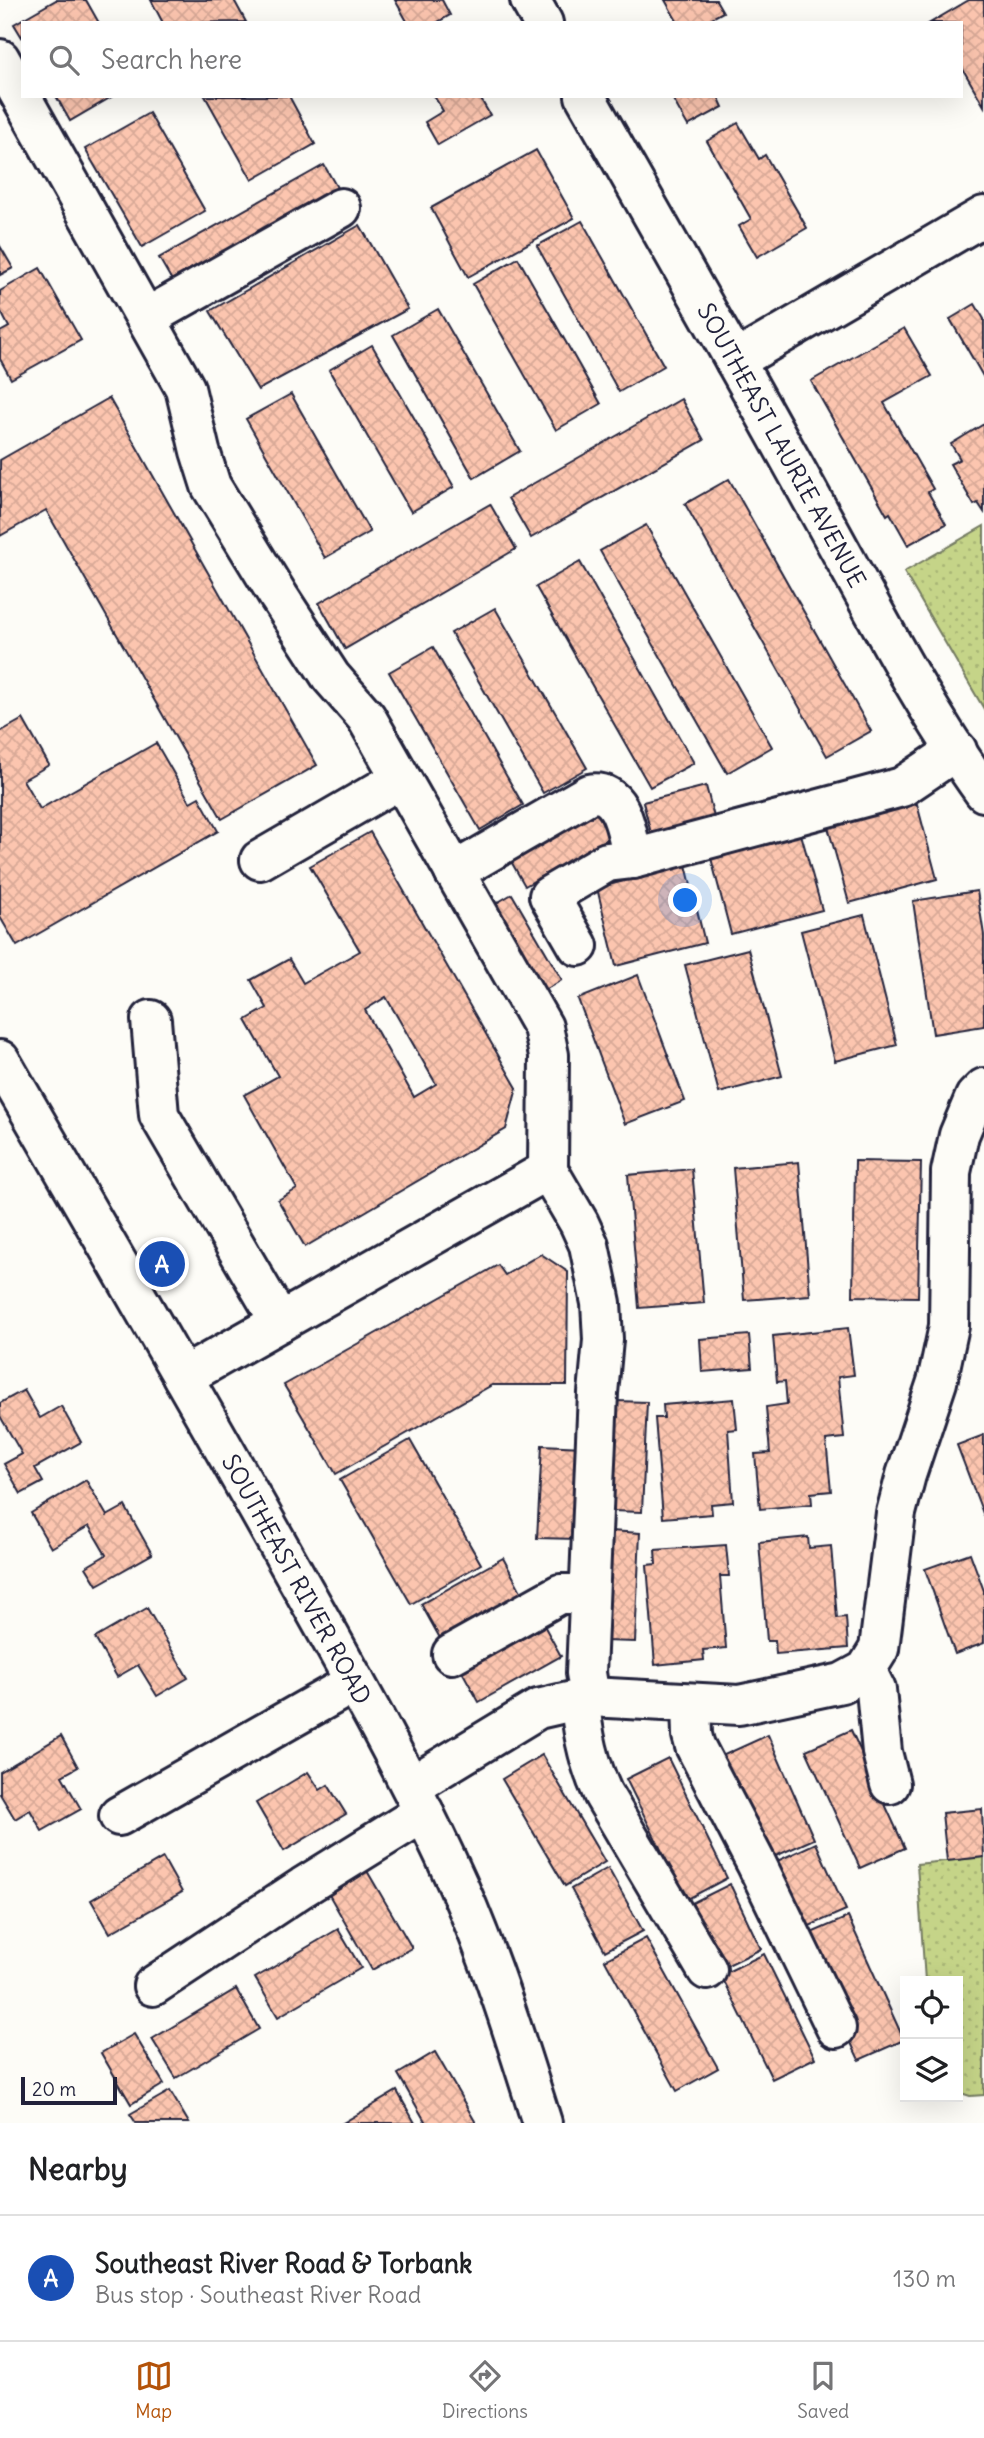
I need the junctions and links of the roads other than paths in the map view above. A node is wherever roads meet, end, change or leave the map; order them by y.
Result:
1 (530, 0) edge
2 (542, 21) edge
3 (0, 59) edge
4 (21, 96) edge
5 (22, 98) edge
6 (586, 98) edge
7 (341, 208) dead end
8 (984, 216) edge
9 (146, 318) junction
10 (736, 361) junction
11 (957, 750) junction
12 (400, 779) junction
13 (984, 792) edge
14 (633, 859) junction
15 (260, 860) dead end
16 (454, 872) junction
17 (578, 946) dead end
18 (151, 1020) dead end
19 (0, 1060) edge
20 (984, 1088) edge
21 (548, 1170) junction
22 (280, 1322) junction
23 (184, 1377) junction
24 (589, 1594) junction
25 (452, 1654) dead end
26 (866, 1670) junction
27 (355, 1682) junction
28 (585, 1698) junction
29 (691, 1703) junction
30 (890, 1784) dead end
31 (417, 1799) junction
32 (119, 1816) dead end
33 (707, 1970) dead end
34 (153, 1986) dead end
35 (836, 2028) dead end
36 (542, 2123) edge

1 - 2 street
3 - 4 street
5 - 9 street
6 - 10 street, SOUTHEAST LAURIE AVENUE
7 - 9 street
8 - 10 street
9 - 12 street
10 - 11 street, SOUTHEAST LAURIE AVENUE
11 - 13 street, SOUTHEAST LAURIE AVENUE
11 - 14 street
12 - 15 street
12 - 16 street
14 - 16 street
14 - 17 street
16 - 21 street
18 - 22 street
19 - 23 street, SOUTHEAST RIVER ROAD
20 - 26 street
21 - 22 street
21 - 24 street
22 - 23 street
23 - 27 street, SOUTHEAST RIVER ROAD
24 - 25 street
24 - 28 street
26 - 29 street
26 - 30 street
27 - 31 street, SOUTHEAST RIVER ROAD
27 - 32 street
28 - 29 street
28 - 31 street
28 - 33 street
29 - 35 street
31 - 34 street
31 - 36 street, SOUTHEAST RIVER ROAD

